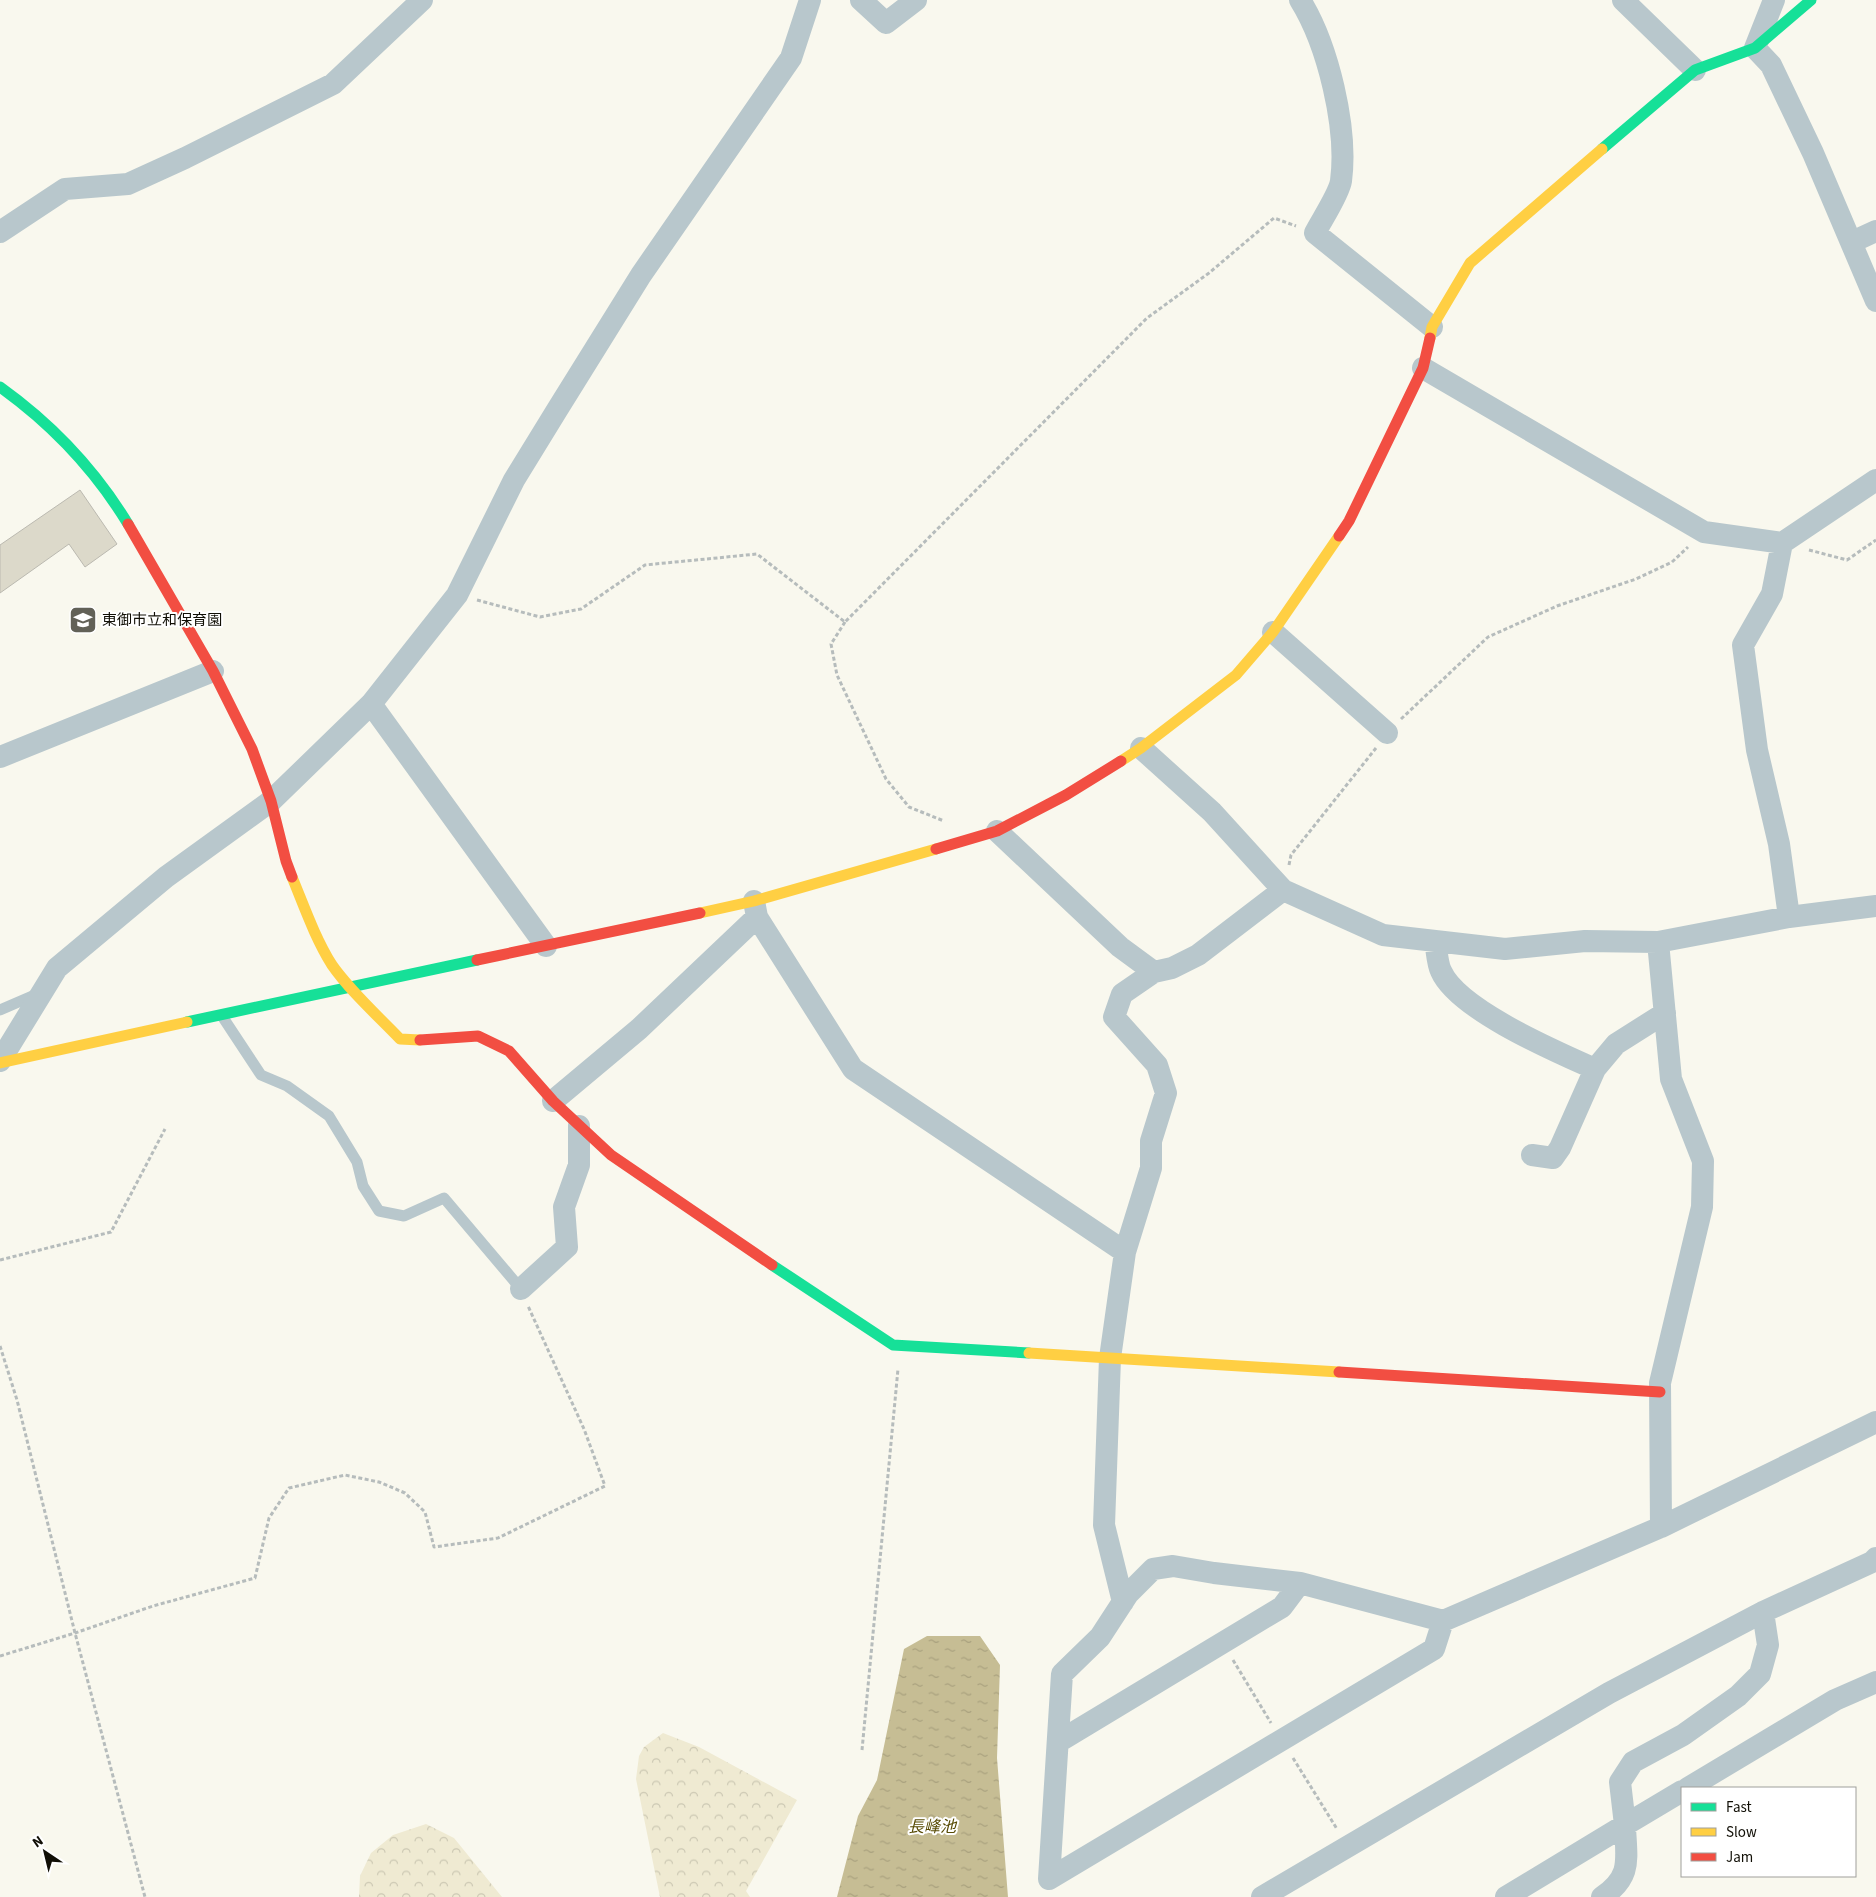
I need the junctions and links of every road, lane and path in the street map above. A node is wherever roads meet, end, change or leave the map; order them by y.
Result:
1 (422, 0) edge
2 (810, 0) edge
3 (861, 0) edge
4 (916, 0) edge
5 (1300, 0) edge
6 (1623, 0) edge
7 (1774, 0) edge
8 (1811, 0) edge
9 (1755, 48) junction
10 (1695, 70) junction
11 (1876, 231) edge
12 (0, 232) edge
13 (1315, 233) junction
14 (1852, 242) junction
15 (1876, 301) edge
16 (1432, 327) junction
17 (1423, 368) junction
18 (0, 387) edge
19 (1876, 480) edge
20 (1704, 532) junction
21 (1876, 540) edge
22 (1782, 543) junction
23 (457, 595) junction
24 (845, 622) junction
25 (1273, 632) junction
26 (213, 671) junction
27 (371, 704) junction
28 (1387, 733) junction
29 (1141, 748) junction
30 (0, 757) edge
31 (270, 801) junction
32 (986, 834) junction
33 (1283, 890) junction
34 (1876, 906) edge
35 (756, 909) junction
36 (1789, 917) junction
37 (1435, 941) junction
38 (1658, 942) junction
39 (546, 946) junction
40 (1154, 972) junction
41 (350, 986) junction
42 (43, 992) junction
43 (0, 1010) edge
44 (1665, 1013) junction
45 (221, 1014) junction
46 (0, 1062) edge
47 (1596, 1069) junction
48 (554, 1101) junction
49 (579, 1126) junction
50 (165, 1129) dead end
51 (1532, 1155) dead end
52 (1125, 1252) junction
53 (0, 1260) edge
54 (521, 1289) junction
55 (0, 1346) edge
56 (900, 1346) junction
57 (1110, 1358) junction
58 (1660, 1392) junction
59 (1876, 1422) edge
60 (1661, 1527) junction
61 (1876, 1558) edge
62 (1300, 1583) junction
63 (1123, 1602) junction
64 (1762, 1612) junction
65 (1444, 1621) junction
66 (75, 1633) junction
67 (1223, 1643) junction
68 (0, 1656) edge
69 (1876, 1682) edge
70 (1282, 1740) junction
71 (1058, 1742) junction
72 (862, 1750) dead end
73 (1690, 1787) edge
74 (1681, 1793) edge
75 (1626, 1825) junction
76 (1348, 1846) junction
77 (1048, 1888) edge
78 (145, 1897) edge
79 (1262, 1897) edge
80 (1506, 1897) edge
81 (1602, 1897) edge

1 - 12 street
2 - 23 street
3 - 4 street
5 - 13 street
6 - 10 street
7 - 9 street
8 - 9 street
9 - 10 street
9 - 14 street
10 - 16 street
11 - 14 street
13 - 16 street
13 - 24 path
14 - 15 street
16 - 17 street
17 - 20 street
17 - 25 street
18 - 26 street
19 - 22 street
20 - 22 street
20 - 28 path
21 - 22 path
22 - 36 street
23 - 24 path
23 - 27 street
24 - 32 path
25 - 28 street
25 - 29 street
26 - 30 street
26 - 31 street
27 - 31 street
27 - 39 street
28 - 33 path
29 - 32 street
29 - 33 street
31 - 41 street
31 - 42 street
32 - 35 street
32 - 40 street
33 - 37 street
33 - 40 street
34 - 36 street
35 - 39 street
35 - 48 street
35 - 52 street
36 - 38 street
37 - 38 street
37 - 47 street
38 - 44 street
39 - 41 street
40 - 52 street
41 - 45 street
41 - 48 street
42 - 43 lane
42 - 46 street
44 - 47 street
44 - 58 street
45 - 46 street
45 - 54 lane
47 - 51 street
48 - 49 street
49 - 54 street
49 - 56 street
50 - 53 path
52 - 57 street
54 - 66 path
55 - 66 path
56 - 57 street
56 - 72 path
57 - 58 street
57 - 63 street
58 - 60 street
59 - 60 street
60 - 65 street
61 - 64 street
62 - 63 street
62 - 65 street
62 - 67 street
63 - 71 street
64 - 75 street
64 - 76 street
65 - 70 street
66 - 68 path
66 - 78 path
67 - 70 path
67 - 71 street
69 - 73 street
70 - 76 path
70 - 77 street
71 - 77 street
74 - 75 street
75 - 80 street
75 - 81 street
76 - 79 street

